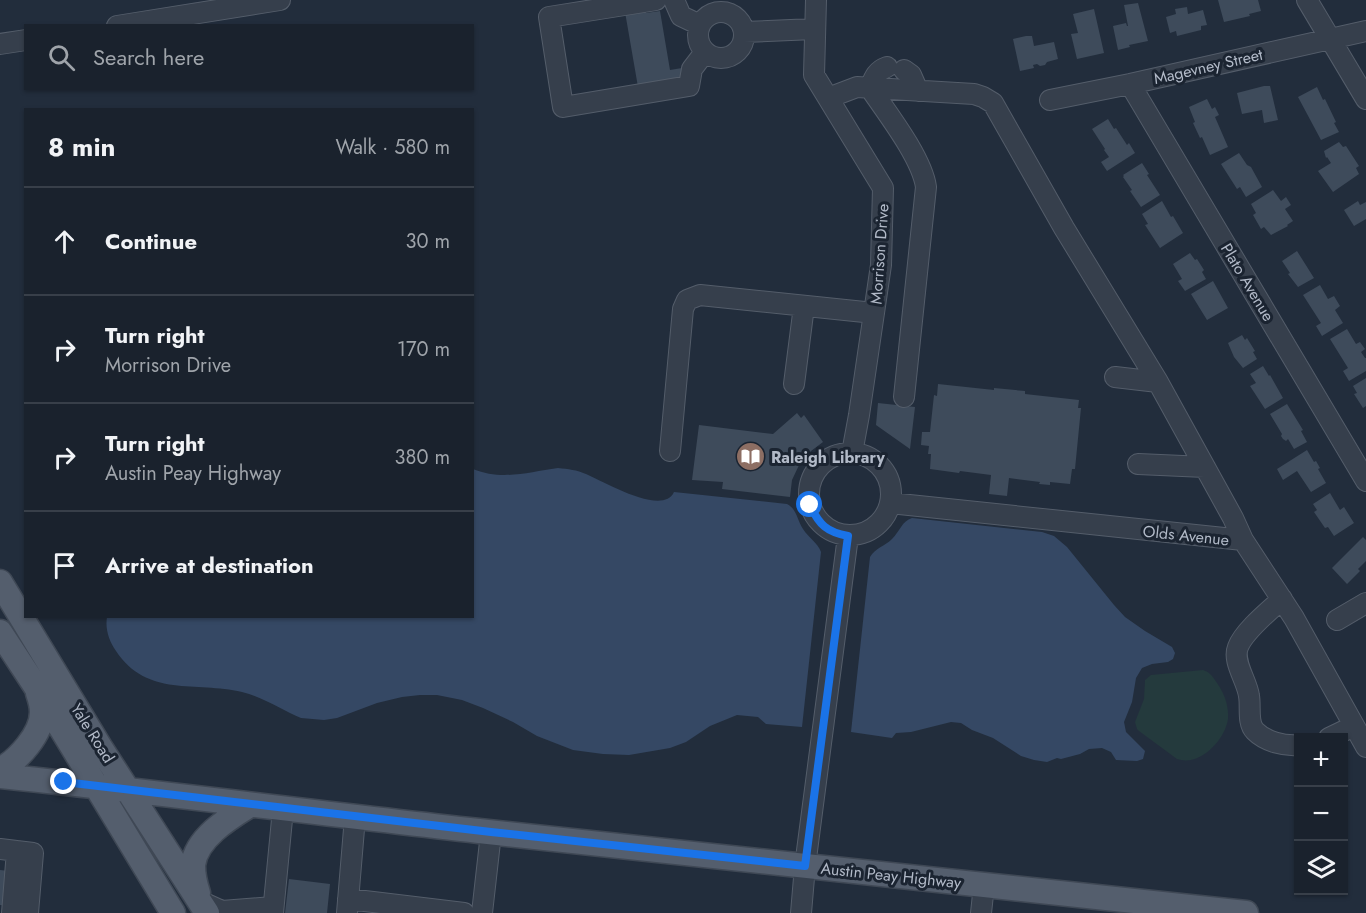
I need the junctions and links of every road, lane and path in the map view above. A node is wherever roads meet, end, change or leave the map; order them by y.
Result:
1 (280, 0) edge
2 (656, 0) edge
3 (674, 0) edge
4 (816, 0) edge
5 (1307, 0) edge
6 (239, 3) edge
7 (128, 24) edge
8 (700, 25) junction
9 (814, 29) junction
10 (1366, 31) edge
11 (744, 32) junction
12 (1330, 39) junction
13 (24, 40) edge
14 (0, 44) edge
15 (705, 52) junction
16 (1130, 84) junction
17 (870, 88) junction
18 (918, 92) junction
19 (828, 98) junction
20 (1366, 99) edge
21 (1050, 100) dead end
22 (804, 306) junction
23 (874, 313) junction
24 (1115, 377) dead end
25 (1158, 382) junction
26 (794, 384) dead end
27 (904, 397) dead end
28 (670, 451) dead end
29 (852, 453) junction
30 (1138, 464) dead end
31 (1205, 467) junction
32 (1366, 481) edge
33 (890, 503) junction
34 (848, 536) junction
35 (1243, 540) junction
36 (0, 582) edge
37 (1282, 599) junction
38 (1366, 603) edge
39 (1337, 620) dead end
40 (0, 632) edge
41 (38, 690) junction
42 (1354, 726) junction
43 (1339, 733) edge
44 (1294, 745) edge
45 (1366, 747) edge
46 (0, 770) edge
47 (0, 776) edge
48 (95, 786) junction
49 (129, 790) junction
50 (250, 805) junction
51 (283, 809) junction
52 (355, 817) junction
53 (491, 832) junction
54 (9, 850) edge
55 (805, 866) junction
56 (984, 885) junction
57 (347, 906) edge
58 (204, 907) edge
59 (1128, 907) edge
60 (273, 910) edge
61 (12, 913) edge
62 (28, 913) edge
63 (173, 913) edge
64 (464, 913) edge
65 (482, 913) edge
66 (801, 913) edge
67 (981, 913) edge
68 (1246, 913) edge

1 - 6 street
2 - 15 street
3 - 8 street
4 - 9 street, Morrison Drive
5 - 12 street
6 - 7 street
8 - 11 street
8 - 15 street
9 - 11 street
9 - 19 street, Morrison Drive
10 - 12 street, Magevney Street
11 - 15 street
12 - 16 street, Magevney Street
12 - 20 street
13 - 14 street
16 - 21 street, Magevney Street
16 - 32 street, Plato Avenue
17 - 18 street
17 - 18 street
17 - 19 street
17 - 27 street
18 - 25 street
19 - 23 street, Morrison Drive
22 - 23 street
22 - 26 street
22 - 28 street
23 - 29 street, Morrison Drive
24 - 25 street
25 - 31 street
29 - 33 street
29 - 34 street
30 - 31 street
31 - 35 street
33 - 34 street
33 - 35 street, Olds Avenue
34 - 55 street
35 - 37 street, Olds Avenue
36 - 49 main road, Yale Road
37 - 42 street, Olds Avenue
37 - 44 street
38 - 39 street
40 - 41 main road, Yale Road
41 - 46 main road
41 - 48 main road, Yale Road
42 - 43 street
42 - 45 street, Olds Avenue
47 - 48 main road, Austin Peay Highway
48 - 49 main road, Austin Peay Highway
48 - 63 main road, Yale Road
49 - 50 main road, Austin Peay Highway
49 - 58 main road, Yale Road
50 - 51 main road, Austin Peay Highway
50 - 58 main road
51 - 52 main road, Austin Peay Highway
51 - 60 street
52 - 53 main road, Austin Peay Highway
52 - 57 street
53 - 55 main road, Austin Peay Highway
53 - 65 street
54 - 61 street
54 - 62 street
55 - 56 main road, Austin Peay Highway
55 - 66 street
56 - 59 main road, Austin Peay Highway
56 - 67 street
57 - 64 street
58 - 60 street
59 - 68 main road, Austin Peay Highway

